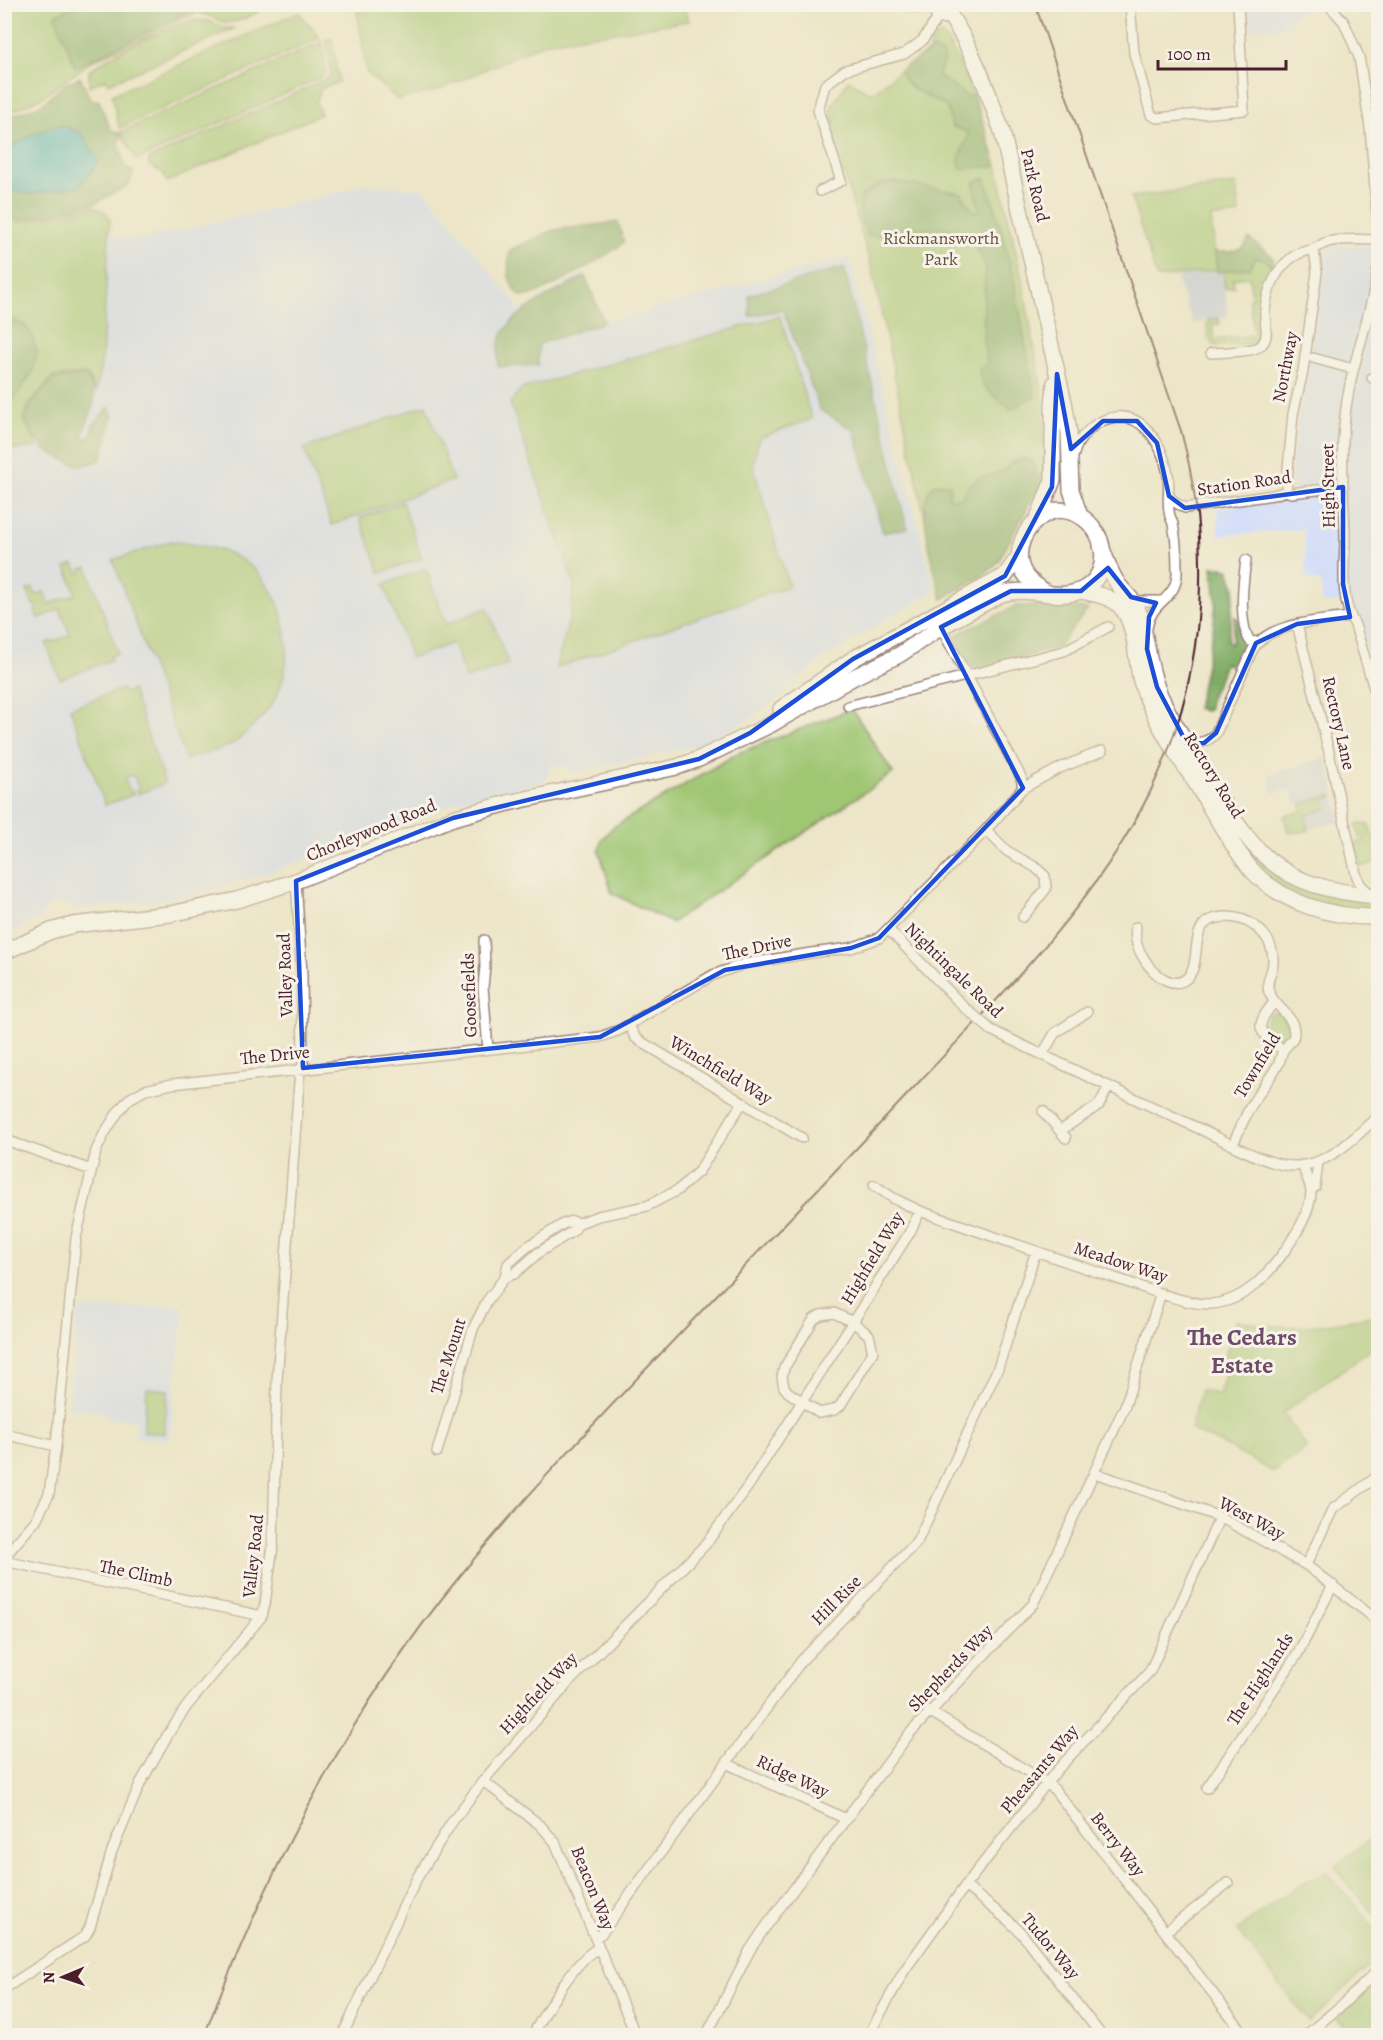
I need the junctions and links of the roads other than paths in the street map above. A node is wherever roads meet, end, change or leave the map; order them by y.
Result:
1 (914, 4) edge
2 (1130, 4) edge
3 (1238, 4) edge
4 (1328, 4) edge
5 (942, 9) edge
6 (820, 191) dead end
7 (1378, 227) edge
8 (1378, 240) edge
9 (1314, 249) junction
10 (1378, 268) edge
11 (1211, 352) dead end
12 (1312, 358) dead end
13 (1353, 369) junction
14 (1056, 374) junction
15 (1071, 483) junction
16 (1343, 487) junction
17 (1286, 491) junction
18 (1169, 496) junction
19 (1079, 513) junction
20 (1038, 518) junction
21 (1101, 546) junction
22 (1018, 558) junction
23 (1246, 560) dead end
24 (1081, 591) junction
25 (1050, 594) junction
26 (1131, 597) junction
27 (1162, 601) junction
28 (1350, 617) junction
29 (938, 621) junction
30 (1297, 624) junction
31 (1108, 627) dead end
32 (1257, 642) junction
33 (1147, 650) junction
34 (968, 676) junction
35 (1378, 702) edge
36 (848, 706) dead end
37 (1187, 744) junction
38 (1102, 751) dead end
39 (1023, 788) junction
40 (986, 830) junction
41 (296, 881) junction
42 (1375, 896) edge
43 (1023, 917) dead end
44 (1378, 917) edge
45 (1136, 927) dead end
46 (889, 930) junction
47 (484, 940) dead end
48 (4, 952) edge
49 (1274, 1002) junction
50 (1087, 1012) dead end
51 (629, 1025) junction
52 (488, 1049) junction
53 (1282, 1050) junction
54 (1042, 1055) junction
55 (301, 1069) junction
56 (1109, 1086) junction
57 (742, 1103) junction
58 (1043, 1111) dead end
59 (1378, 1116) edge
60 (802, 1138) dead end
61 (4, 1142) edge
62 (1233, 1144) junction
63 (1318, 1162) junction
64 (1302, 1166) junction
65 (91, 1170) junction
66 (874, 1185) dead end
67 (1311, 1190) junction
68 (920, 1211) junction
69 (1036, 1251) junction
70 (1161, 1293) junction
71 (853, 1322) junction
72 (802, 1402) junction
73 (4, 1434) edge
74 (56, 1446) junction
75 (437, 1452) dead end
76 (1095, 1473) junction
77 (1378, 1476) edge
78 (1220, 1517) junction
79 (4, 1559) edge
80 (1306, 1565) junction
81 (1333, 1585) junction
82 (262, 1616) junction
83 (1378, 1621) edge
84 (929, 1711) junction
85 (726, 1763) junction
86 (483, 1781) junction
87 (1047, 1782) junction
88 (1208, 1788) dead end
89 (846, 1819) junction
90 (1228, 1882) dead end
91 (965, 1886) junction
92 (1165, 1932) junction
93 (595, 1937) junction
94 (599, 1948) junction
95 (1378, 1970) edge
96 (4, 1989) edge
97 (342, 2036) edge
98 (532, 2036) edge
99 (636, 2036) edge
100 (706, 2036) edge
101 (868, 2036) edge
102 (1102, 2036) edge
103 (1246, 2036) edge
104 (1305, 2036) edge

1 - 5 main road
2 - 3 street
4 - 7 street
5 - 6 street
5 - 14 main road, Park Road
8 - 9 street
9 - 11 street
9 - 17 street, Northway
10 - 13 street, High Street
12 - 13 street
13 - 16 street, High Street
14 - 15 main road, Park Road
14 - 20 main road, Park Road
15 - 18 street
15 - 19 main road, Park Road
16 - 17 street, Station Road
16 - 28 street, High Street
17 - 18 street, Station Road
18 - 27 street
19 - 20 main road
19 - 21 main road
20 - 22 main road
21 - 24 main road
21 - 26 main road, Rectory Road
22 - 25 main road
22 - 29 main road
23 - 32 street
24 - 25 main road
24 - 44 main road, Rectory Road
25 - 29 main road
26 - 27 street
26 - 33 main road, Rectory Road
27 - 33 street
28 - 30 street
28 - 35 street, High Street
29 - 34 street
29 - 41 main road, Chorleywood Road
30 - 32 street
30 - 42 street, Rectory Lane
31 - 34 street
32 - 37 street
33 - 37 main road, Rectory Road
34 - 36 street
34 - 39 street
37 - 42 main road, Rectory Road
38 - 39 street
39 - 40 street, Nightingale Road
40 - 43 street
40 - 46 street, Nightingale Road
41 - 48 main road, Chorleywood Road
41 - 55 street, Valley Road
45 - 49 street
46 - 51 street, The Drive
46 - 54 street, Nightingale Road, bridge
47 - 52 street, Goosefields
49 - 53 street, Townfield
49 - 53 street
50 - 54 street
51 - 52 street, The Drive
51 - 57 street, Winchfield Way
52 - 55 street, The Drive
53 - 62 street, Townfield
54 - 56 street, Nightingale Road
55 - 65 street, The Drive
55 - 82 street, Valley Road
56 - 58 street
56 - 62 street, Nightingale Road
57 - 60 street, Winchfield Way
57 - 75 street, The Mount
59 - 63 street, Nightingale Road
61 - 65 street
62 - 64 street, Nightingale Road
63 - 64 street, Nightingale Road
63 - 67 street, Meadow Way
64 - 67 street
65 - 74 street, The Drive
66 - 68 street, Meadow Way
67 - 70 street, Meadow Way
68 - 69 street, Meadow Way
68 - 71 street, Highfield Way
69 - 70 street, Meadow Way
69 - 85 street, Hill Rise
70 - 76 street, Shepherds Way
71 - 72 street, Highfield Way
71 - 72 street, Highfield Way
71 - 72 street, Highfield Way
72 - 86 street, Highfield Way
73 - 74 street
74 - 79 street, The Drive
76 - 78 street, West Way
76 - 84 street, Shepherds Way
77 - 80 street
78 - 80 street, West Way
78 - 87 street, Pheasants Way
79 - 82 street, The Climb
80 - 81 street, West Way
81 - 83 street, West Way
81 - 88 street, The Highlands
82 - 96 street, Valley Road
84 - 87 street, Berry Way
84 - 89 street, Shepherds Way
85 - 89 street, Ridge Way
85 - 93 street, Hill Rise
86 - 93 street, Beacon Way
86 - 97 street, Highfield Way
87 - 91 street, Pheasants Way
87 - 92 street, Berry Way
89 - 100 street, Shepherds Way
90 - 92 street
91 - 101 street, Pheasants Way
91 - 102 street, Tudor Way
92 - 103 street, Berry Way
93 - 94 street, Beacon Way
94 - 98 street
94 - 99 street, Beacon Way
95 - 104 street

